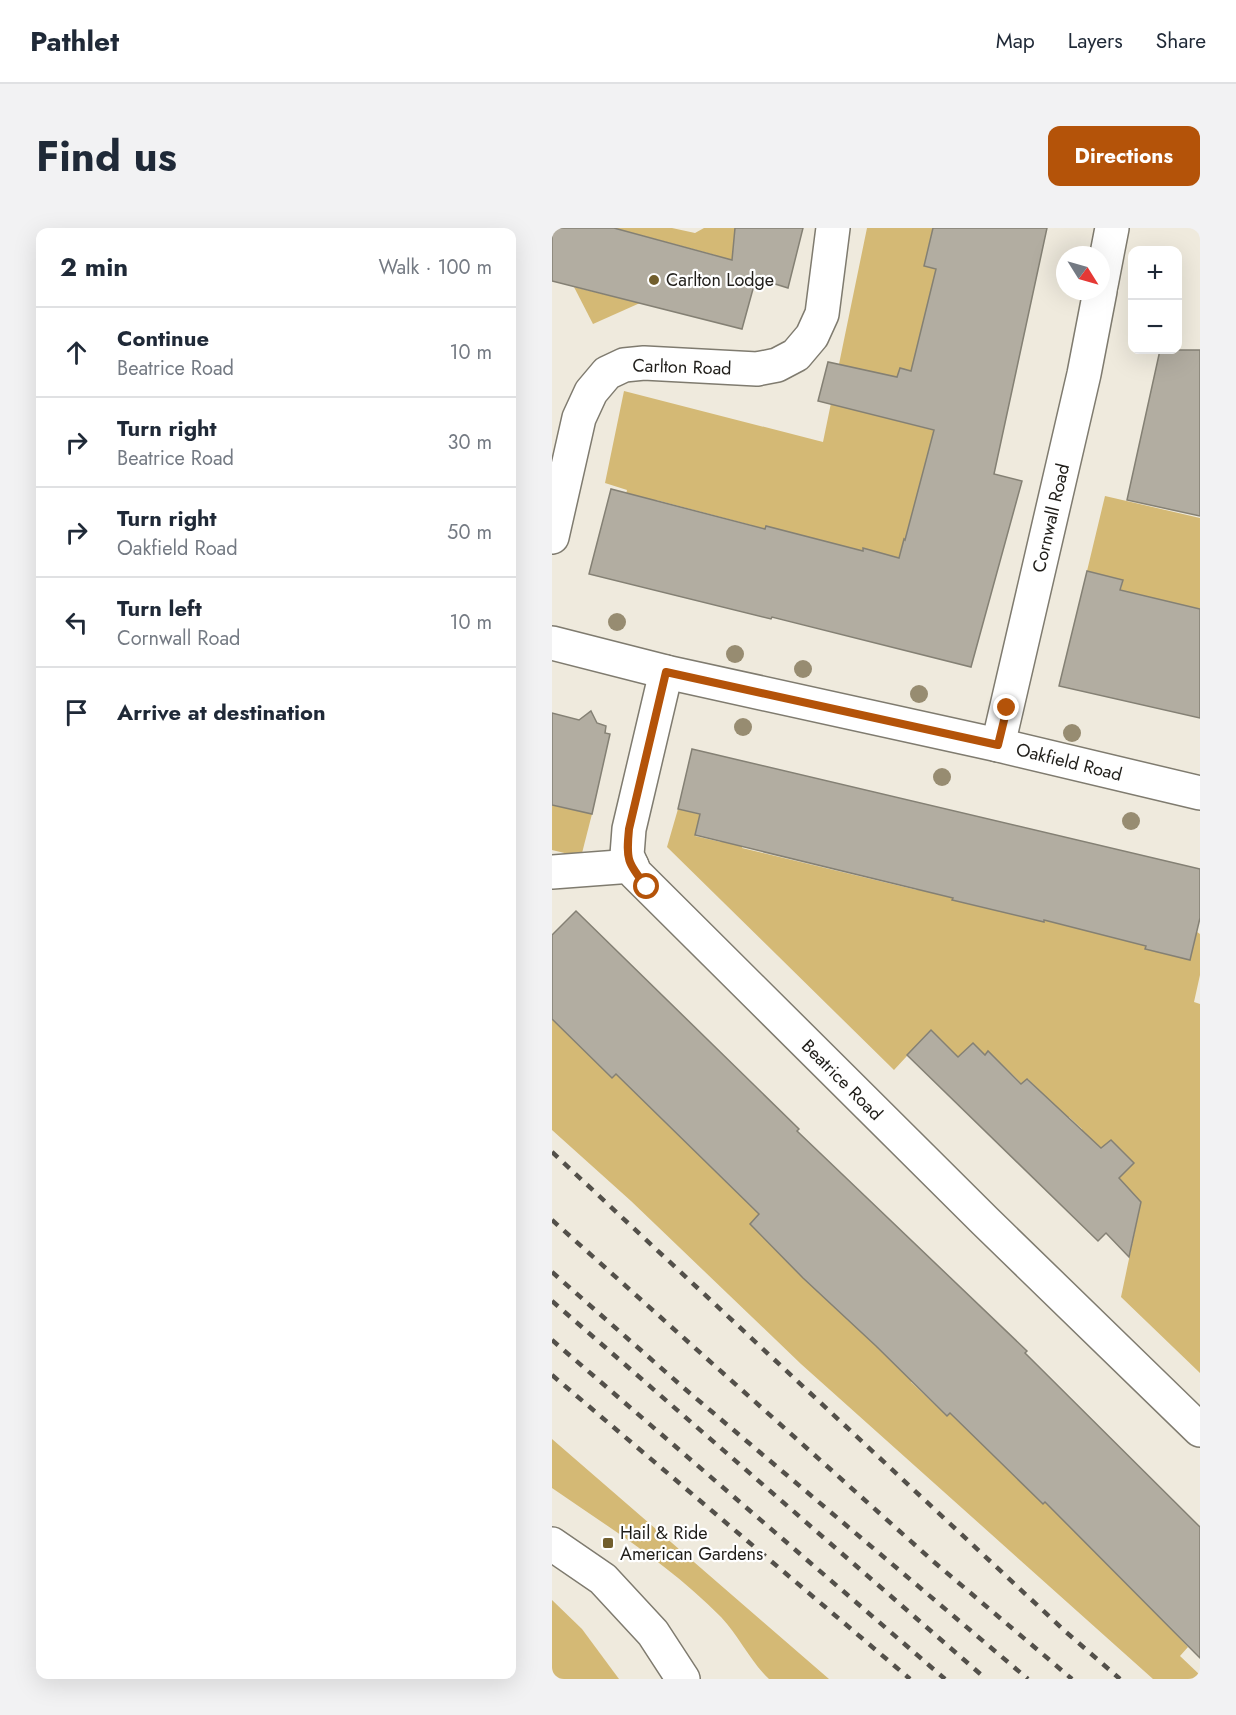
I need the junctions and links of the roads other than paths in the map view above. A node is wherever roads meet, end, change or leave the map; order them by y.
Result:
1 (833, 228) edge
2 (1112, 228) edge
3 (1109, 246) edge
4 (1098, 300) edge
5 (552, 537) edge
6 (552, 643) edge
7 (666, 672) junction
8 (998, 745) junction
9 (1200, 794) edge
10 (632, 866) junction
11 (552, 872) edge
12 (1200, 1430) edge
13 (552, 1544) edge
14 (683, 1679) edge

1 - 5 street, Carlton Road
2 - 3 street
4 - 8 street, Cornwall Road
6 - 7 street, Oakfield Road
7 - 8 street, Oakfield Road
7 - 10 street, Beatrice Road
8 - 9 street, Oakfield Road
10 - 11 street
10 - 12 street, Beatrice Road
13 - 14 street

